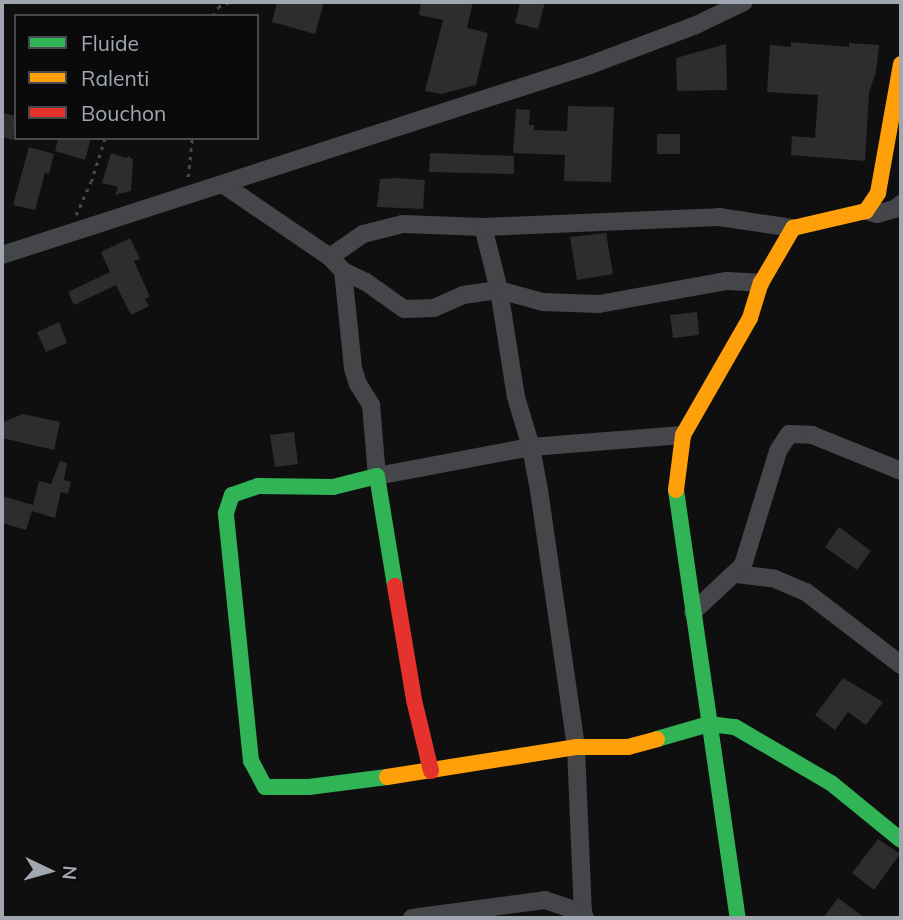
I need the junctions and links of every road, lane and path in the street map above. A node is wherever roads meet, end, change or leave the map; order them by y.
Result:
1 (230, 2) edge
2 (744, 2) edge
3 (214, 14) edge
4 (901, 64) edge
5 (104, 140) edge
6 (192, 140) edge
7 (223, 185) junction
8 (187, 195) junction
9 (901, 204) edge
10 (866, 211) junction
11 (483, 227) junction
12 (793, 228) junction
13 (67, 233) junction
14 (2, 255) edge
15 (330, 257) junction
16 (343, 271) junction
17 (761, 283) junction
18 (499, 290) junction
19 (682, 435) junction
20 (531, 447) junction
21 (901, 471) edge
22 (377, 476) junction
23 (737, 574) junction
24 (693, 612) junction
25 (901, 665) edge
26 (709, 724) junction
27 (576, 747) junction
28 (431, 771) junction
29 (901, 840) edge
30 (584, 916) edge
31 (412, 918) edge
32 (738, 918) edge

1 - 3 path
2 - 7 street
4 - 10 street
5 - 13 path
6 - 8 path
7 - 8 street
7 - 15 street
8 - 13 street
9 - 10 street
10 - 12 street
11 - 12 street
11 - 15 street
11 - 18 street
12 - 17 street
13 - 14 street
15 - 16 street
16 - 18 street
16 - 22 street
17 - 18 street
17 - 19 street
18 - 20 street
19 - 20 street
19 - 24 street
20 - 22 street
20 - 27 street
21 - 23 street
22 - 28 street
22 - 28 street
23 - 24 street
23 - 25 street
24 - 26 street
26 - 27 street
26 - 29 street
26 - 32 street
27 - 28 street
27 - 30 street
30 - 31 street

